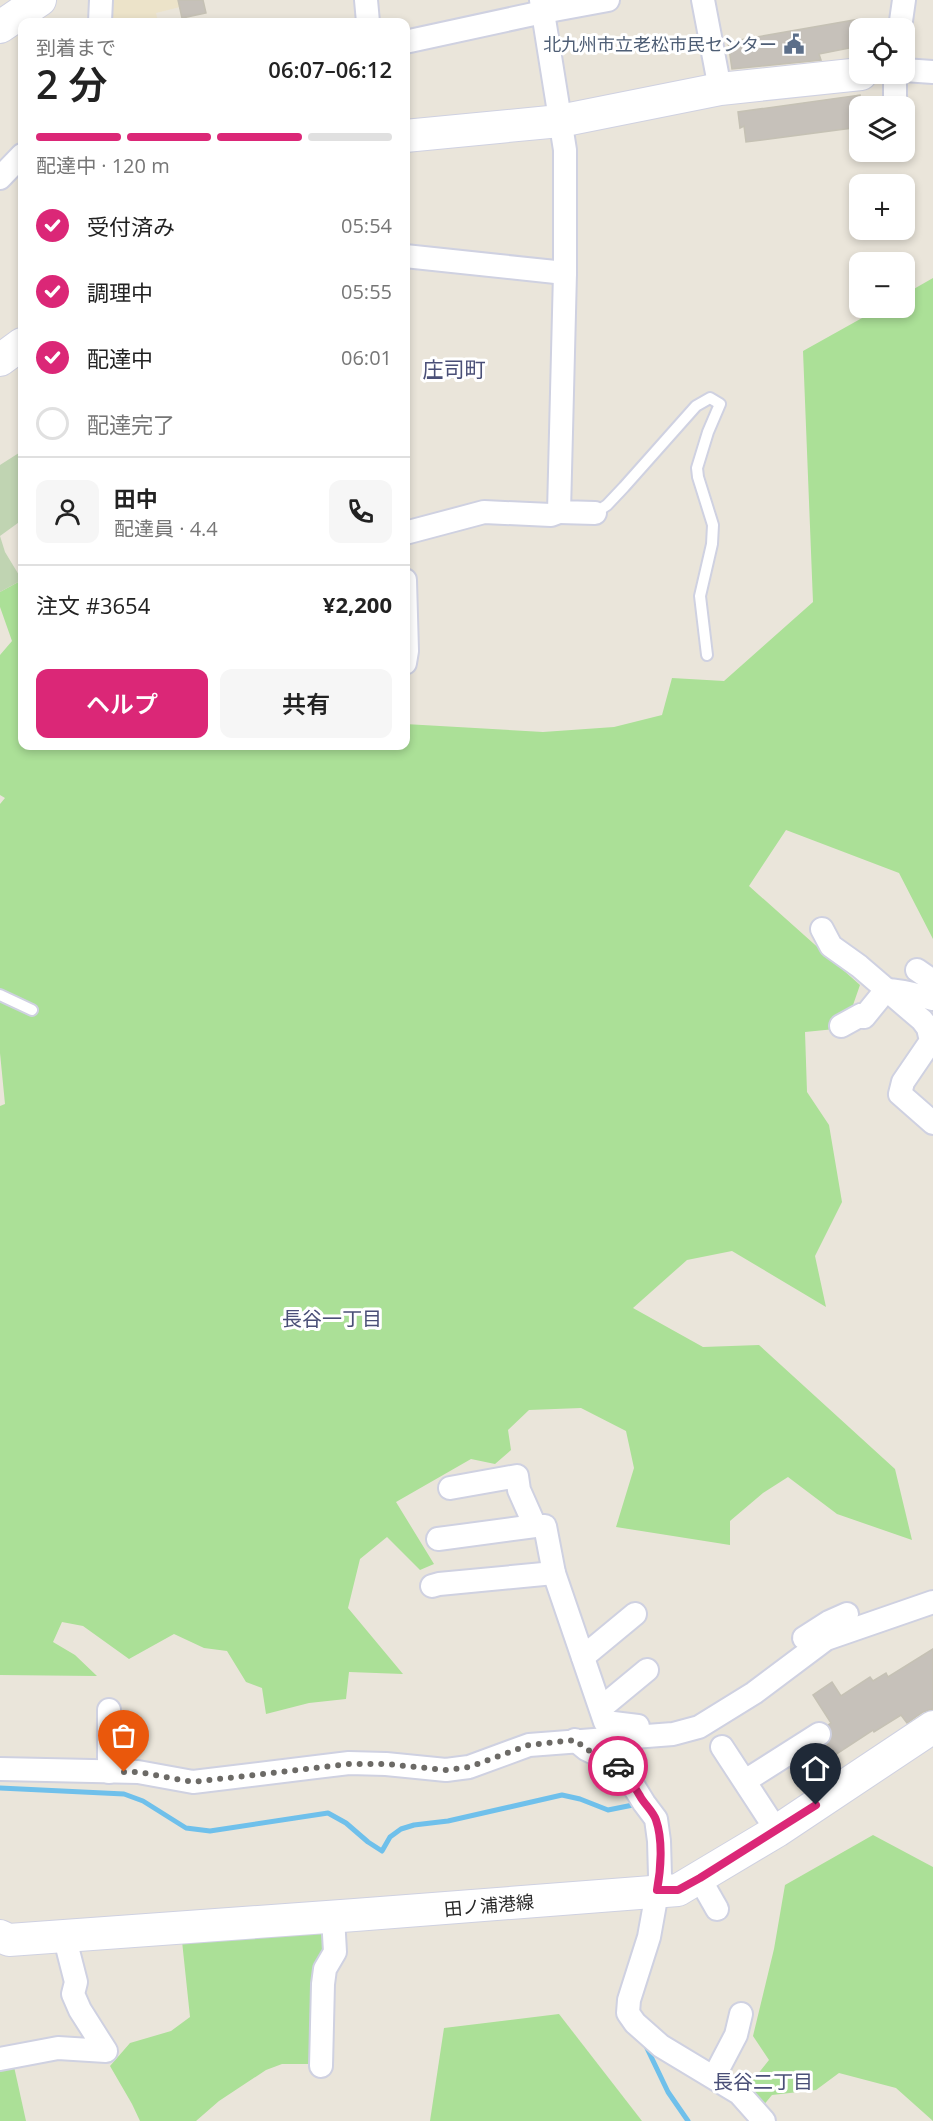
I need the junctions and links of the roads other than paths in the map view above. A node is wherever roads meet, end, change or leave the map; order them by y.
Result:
1 (40, 0) edge
2 (101, 0) edge
3 (366, 0) edge
4 (608, 0) edge
5 (703, 0) edge
6 (904, 0) edge
7 (542, 6) edge
8 (100, 18) edge
9 (368, 18) edge
10 (901, 18) edge
11 (0, 27) edge
12 (410, 41) edge
13 (915, 71) edge
14 (933, 72) edge
15 (849, 75) edge
16 (720, 89) junction
17 (560, 121) junction
18 (410, 136) edge
19 (18, 159) edge
20 (0, 178) edge
21 (410, 257) edge
22 (565, 273) junction
23 (18, 347) edge
24 (0, 360) edge
25 (559, 512) junction
26 (595, 513) joint
27 (410, 532) edge
28 (707, 655) dead end
29 (822, 929) dead end
30 (886, 990) junction
31 (0, 995) edge
32 (933, 999) edge
33 (32, 1010) dead end
34 (841, 1026) dead end
35 (933, 1123) edge
36 (450, 1488) dead end
37 (535, 1526) junction
38 (438, 1539) dead end
39 (554, 1573) junction
40 (432, 1586) dead end
41 (933, 1602) edge
42 (635, 1614) dead end
43 (847, 1614) dead end
44 (583, 1657) junction
45 (647, 1670) dead end
46 (754, 1693) junction
47 (602, 1708) junction
48 (109, 1710) dead end
49 (933, 1727) edge
50 (819, 1734) dead end
51 (651, 1737) junction
52 (575, 1740) junction
53 (722, 1747) dead end
54 (0, 1769) edge
55 (109, 1772) junction
56 (745, 1781) junction
57 (777, 1831) junction
58 (705, 1888) dead end
59 (657, 1890) junction
60 (717, 1909) dead end
61 (333, 1917) junction
62 (64, 1935) junction
63 (0, 1936) edge
64 (741, 2014) dead end
65 (0, 2059) edge
66 (321, 2066) dead end
67 (714, 2077) junction
68 (764, 2121) edge

1 - 11 main road
2 - 8 street
3 - 9 street
4 - 7 street
5 - 16 street
6 - 10 street
7 - 12 street
7 - 17 street
13 - 14 street
15 - 16 main road
16 - 17 main road
17 - 18 main road
17 - 22 street
19 - 20 street
21 - 22 street
22 - 25 street
23 - 24 main road
25 - 26 street
25 - 27 street
26 - 28 lane
29 - 30 street
30 - 32 street
30 - 34 street
30 - 35 street
31 - 33 lane
36 - 37 street
37 - 38 street
37 - 39 street
39 - 40 street
39 - 44 street
41 - 46 street
42 - 44 street
43 - 46 street
44 - 47 street
45 - 47 street
46 - 51 street
47 - 51 street
48 - 55 street
49 - 57 main road, 田ノ浦港線
50 - 56 street
51 - 52 street
52 - 55 street
52 - 59 street
53 - 56 street
54 - 55 street
56 - 57 street
57 - 59 main road, 田ノ浦港線
58 - 60 street
59 - 61 main road, 田ノ浦港線
59 - 67 street
61 - 62 main road, 田ノ浦港線
61 - 66 street
62 - 63 main road, 田ノ浦港線
62 - 65 street
64 - 67 street
67 - 68 street

